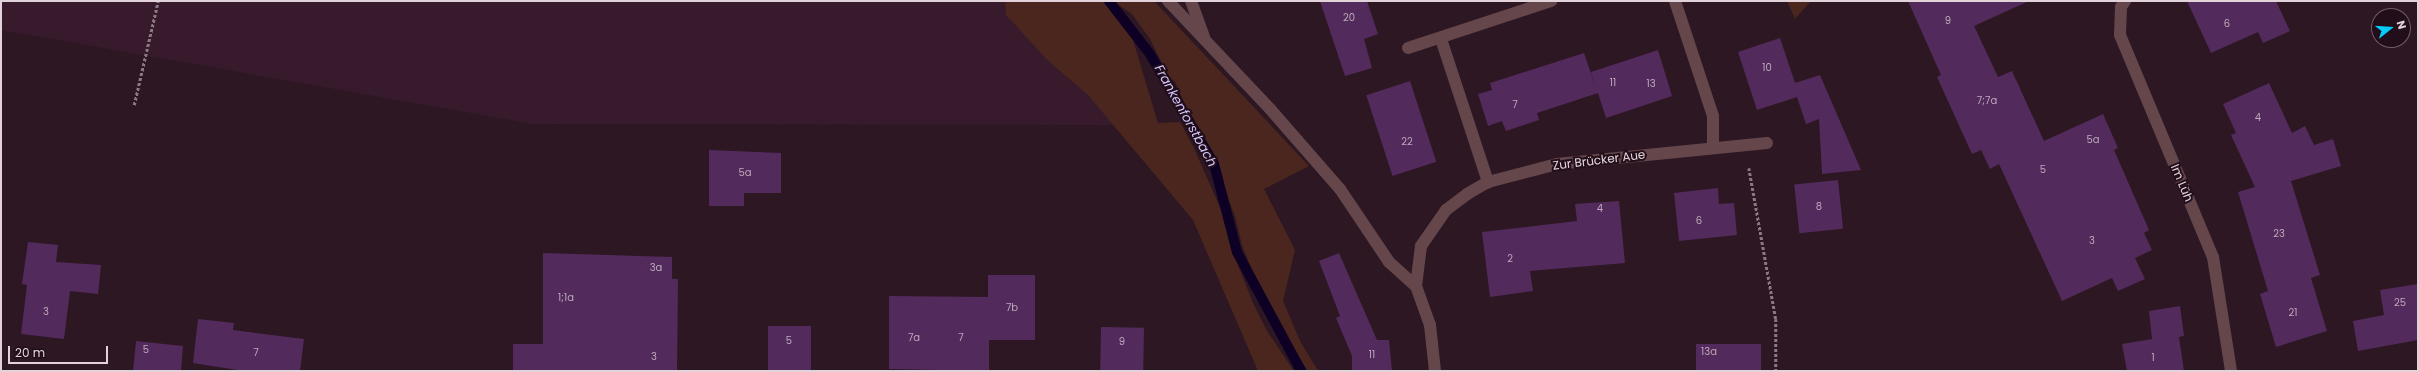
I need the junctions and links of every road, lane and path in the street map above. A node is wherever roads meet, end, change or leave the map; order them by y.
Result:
1 (158, 1) edge
2 (1168, 1) edge
3 (1191, 1) edge
4 (1551, 1) edge
5 (1676, 1) edge
6 (2125, 1) edge
7 (1441, 39) junction
8 (1207, 44) junction
9 (1408, 48) dead end
10 (134, 105) dead end
11 (1767, 143) dead end
12 (1744, 145) junction
13 (1713, 148) junction
14 (1488, 182) junction
15 (1416, 286) junction
16 (1435, 371) edge
17 (1776, 371) edge
18 (2231, 371) edge

1 - 10 path
2 - 8 street
3 - 8 street
4 - 7 street
5 - 13 street
6 - 18 street, Im Lüh
7 - 9 street
7 - 14 street
8 - 15 street
11 - 12 street, Zur Brücker Aue
12 - 13 street, Zur Brücker Aue
12 - 17 path
13 - 14 street, Zur Brücker Aue
14 - 15 street, Zur Brücker Aue
15 - 16 street, Zur Brücker Aue

